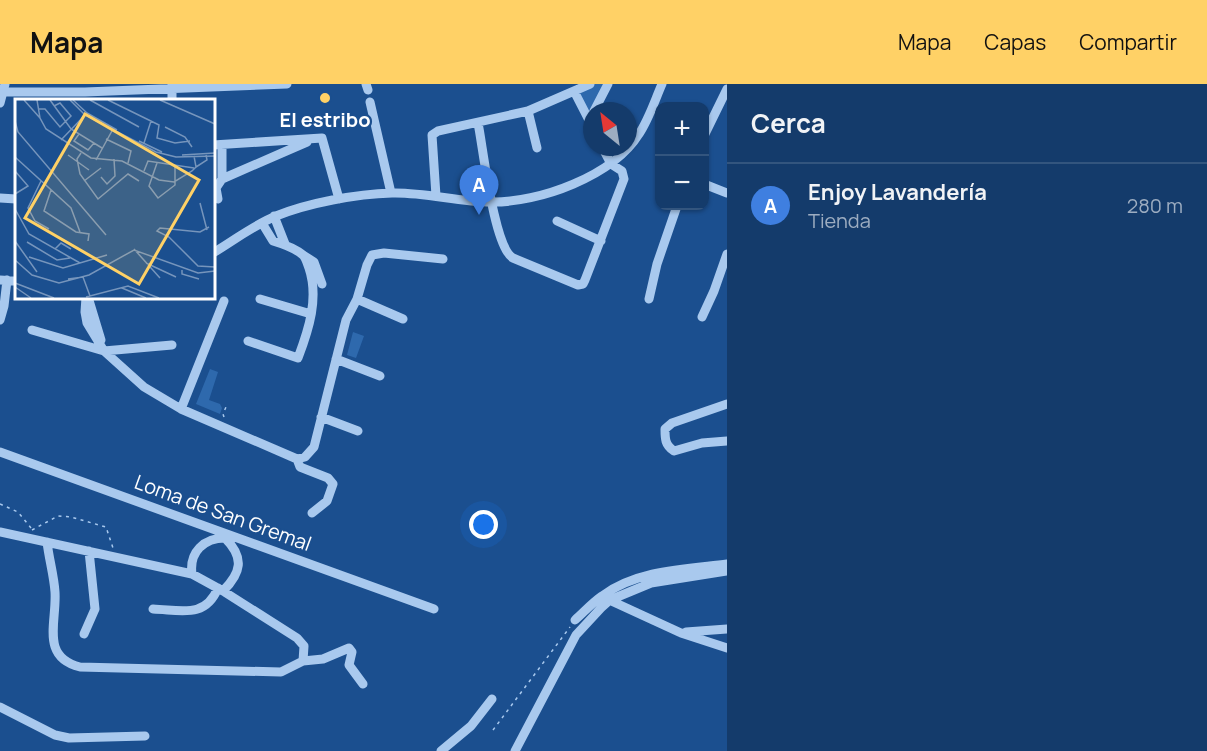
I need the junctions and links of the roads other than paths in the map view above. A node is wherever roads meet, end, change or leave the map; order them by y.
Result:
1 (286, 84) edge
2 (590, 84) edge
3 (608, 84) edge
4 (662, 84) edge
5 (156, 87) edge
6 (172, 87) edge
7 (2, 90) edge
8 (574, 91) junction
9 (86, 96) edge
10 (726, 96) edge
11 (370, 102) dead end
12 (599, 102) edge
13 (0, 103) edge
14 (583, 107) edge
15 (528, 111) junction
16 (478, 123) junction
17 (709, 128) edge
18 (314, 139) junction
19 (218, 145) edge
20 (537, 148) dead end
21 (607, 156) edge
22 (611, 164) junction
23 (222, 179) junction
24 (709, 186) edge
25 (391, 193) junction
26 (727, 193) edge
27 (436, 196) junction
28 (0, 198) edge
29 (15, 199) edge
30 (218, 199) dead end
31 (339, 199) junction
32 (492, 202) junction
33 (676, 210) edge
34 (274, 216) junction
35 (557, 221) dead end
36 (262, 223) junction
37 (601, 242) junction
38 (285, 244) junction
39 (214, 252) edge
40 (727, 254) edge
41 (303, 255) junction
42 (443, 259) dead end
43 (8, 280) edge
44 (322, 284) dead end
45 (87, 298) edge
46 (357, 298) junction
47 (260, 299) dead end
48 (649, 299) dead end
49 (224, 301) dead end
50 (311, 314) junction
51 (702, 317) dead end
52 (403, 319) dead end
53 (0, 320) edge
54 (32, 330) dead end
55 (248, 341) dead end
56 (172, 345) dead end
57 (104, 351) junction
58 (336, 359) junction
59 (380, 376) dead end
60 (727, 404) edge
61 (181, 409) junction
62 (321, 417) junction
63 (358, 431) dead end
64 (727, 441) edge
65 (0, 452) edge
66 (297, 459) junction
67 (312, 513) dead end
68 (0, 532) edge
69 (227, 536) junction
70 (46, 542) junction
71 (89, 550) junction
72 (727, 564) edge
73 (727, 571) edge
74 (192, 574) junction
75 (221, 590) junction
76 (606, 598) junction
77 (153, 609) dead end
78 (435, 609) dead end
79 (575, 621) junction
80 (584, 626) junction
81 (727, 629) edge
82 (681, 633) junction
83 (84, 634) dead end
84 (576, 635) junction
85 (727, 648) edge
86 (303, 661) junction
87 (363, 684) dead end
88 (492, 699) dead end
89 (1, 711) edge
90 (146, 736) dead end
91 (441, 751) edge
92 (515, 751) edge

1 - 6 street
2 - 8 street
3 - 12 street
4 - 22 street
5 - 6 street
5 - 9 street
7 - 9 street
7 - 13 street
8 - 14 street
8 - 15 street
10 - 17 street
11 - 25 street
15 - 16 street
15 - 20 street
16 - 27 street
16 - 32 street
18 - 19 street
18 - 23 street
18 - 31 street
19 - 23 street
21 - 22 street
22 - 32 street
22 - 37 street
23 - 30 street
24 - 26 street
25 - 27 street
25 - 31 street
27 - 32 street
28 - 29 street
31 - 34 street
32 - 37 street
33 - 48 street
34 - 36 street
34 - 38 street
35 - 37 street
36 - 38 street
36 - 39 street
38 - 41 street
40 - 51 street
41 - 44 street
41 - 50 street
42 - 46 street
43 - 53 street
45 - 57 street
46 - 52 street
46 - 58 street
47 - 50 street
49 - 61 street
50 - 55 street
54 - 57 street
56 - 57 street
57 - 61 street
58 - 59 street
58 - 62 street
60 - 64 street
61 - 66 street
62 - 63 street
62 - 66 street
65 - 69 street, Loma de San Gremal
66 - 67 street
68 - 70 street
69 - 74 street
69 - 75 street
69 - 78 street, Loma de San Gremal
70 - 71 street
70 - 86 street
71 - 74 street
71 - 83 street
72 - 76 street
73 - 76 street
74 - 75 street
75 - 77 street
75 - 86 street
76 - 79 street
76 - 80 street
76 - 82 street
79 - 80 street
79 - 84 street
80 - 84 street
81 - 82 street
82 - 85 street
84 - 92 street
86 - 87 street
88 - 91 street
89 - 90 street

